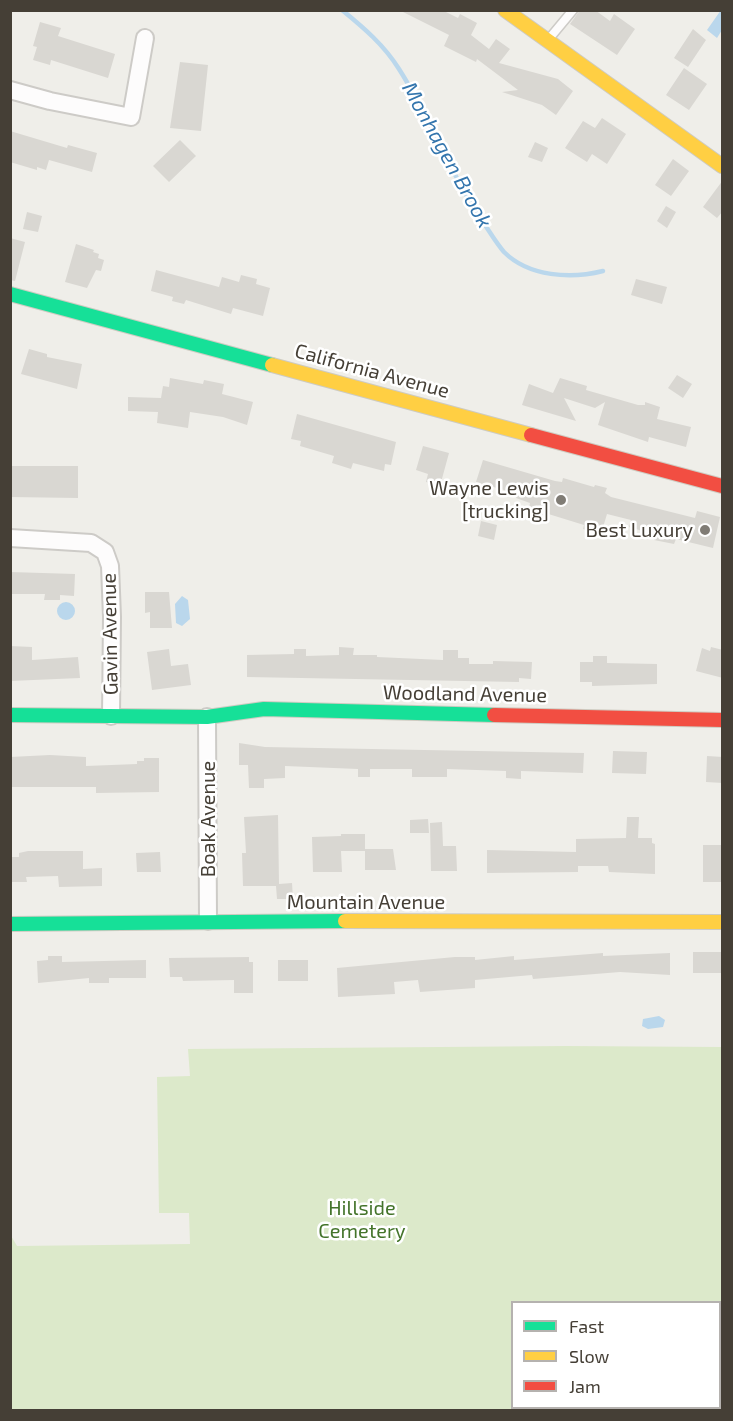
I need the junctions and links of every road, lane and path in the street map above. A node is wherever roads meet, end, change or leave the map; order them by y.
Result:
1 (505, 10) edge
2 (573, 10) edge
3 (145, 38) dead end
4 (548, 41) junction
5 (10, 90) edge
6 (723, 166) edge
7 (10, 294) edge
8 (723, 486) edge
9 (10, 538) edge
10 (10, 715) edge
11 (111, 716) junction
12 (207, 717) junction
13 (723, 720) edge
14 (208, 921) junction
15 (723, 922) edge
16 (10, 924) edge

1 - 4 street
2 - 4 lane
3 - 5 street
4 - 6 street
7 - 8 street, California Avenue
9 - 11 street, Gavin Avenue
10 - 11 street, Woodland Avenue
11 - 12 street, Woodland Avenue
12 - 13 street, Woodland Avenue
12 - 14 street, Boak Avenue
14 - 15 street, Mountain Avenue
14 - 16 street, Mountain Avenue

